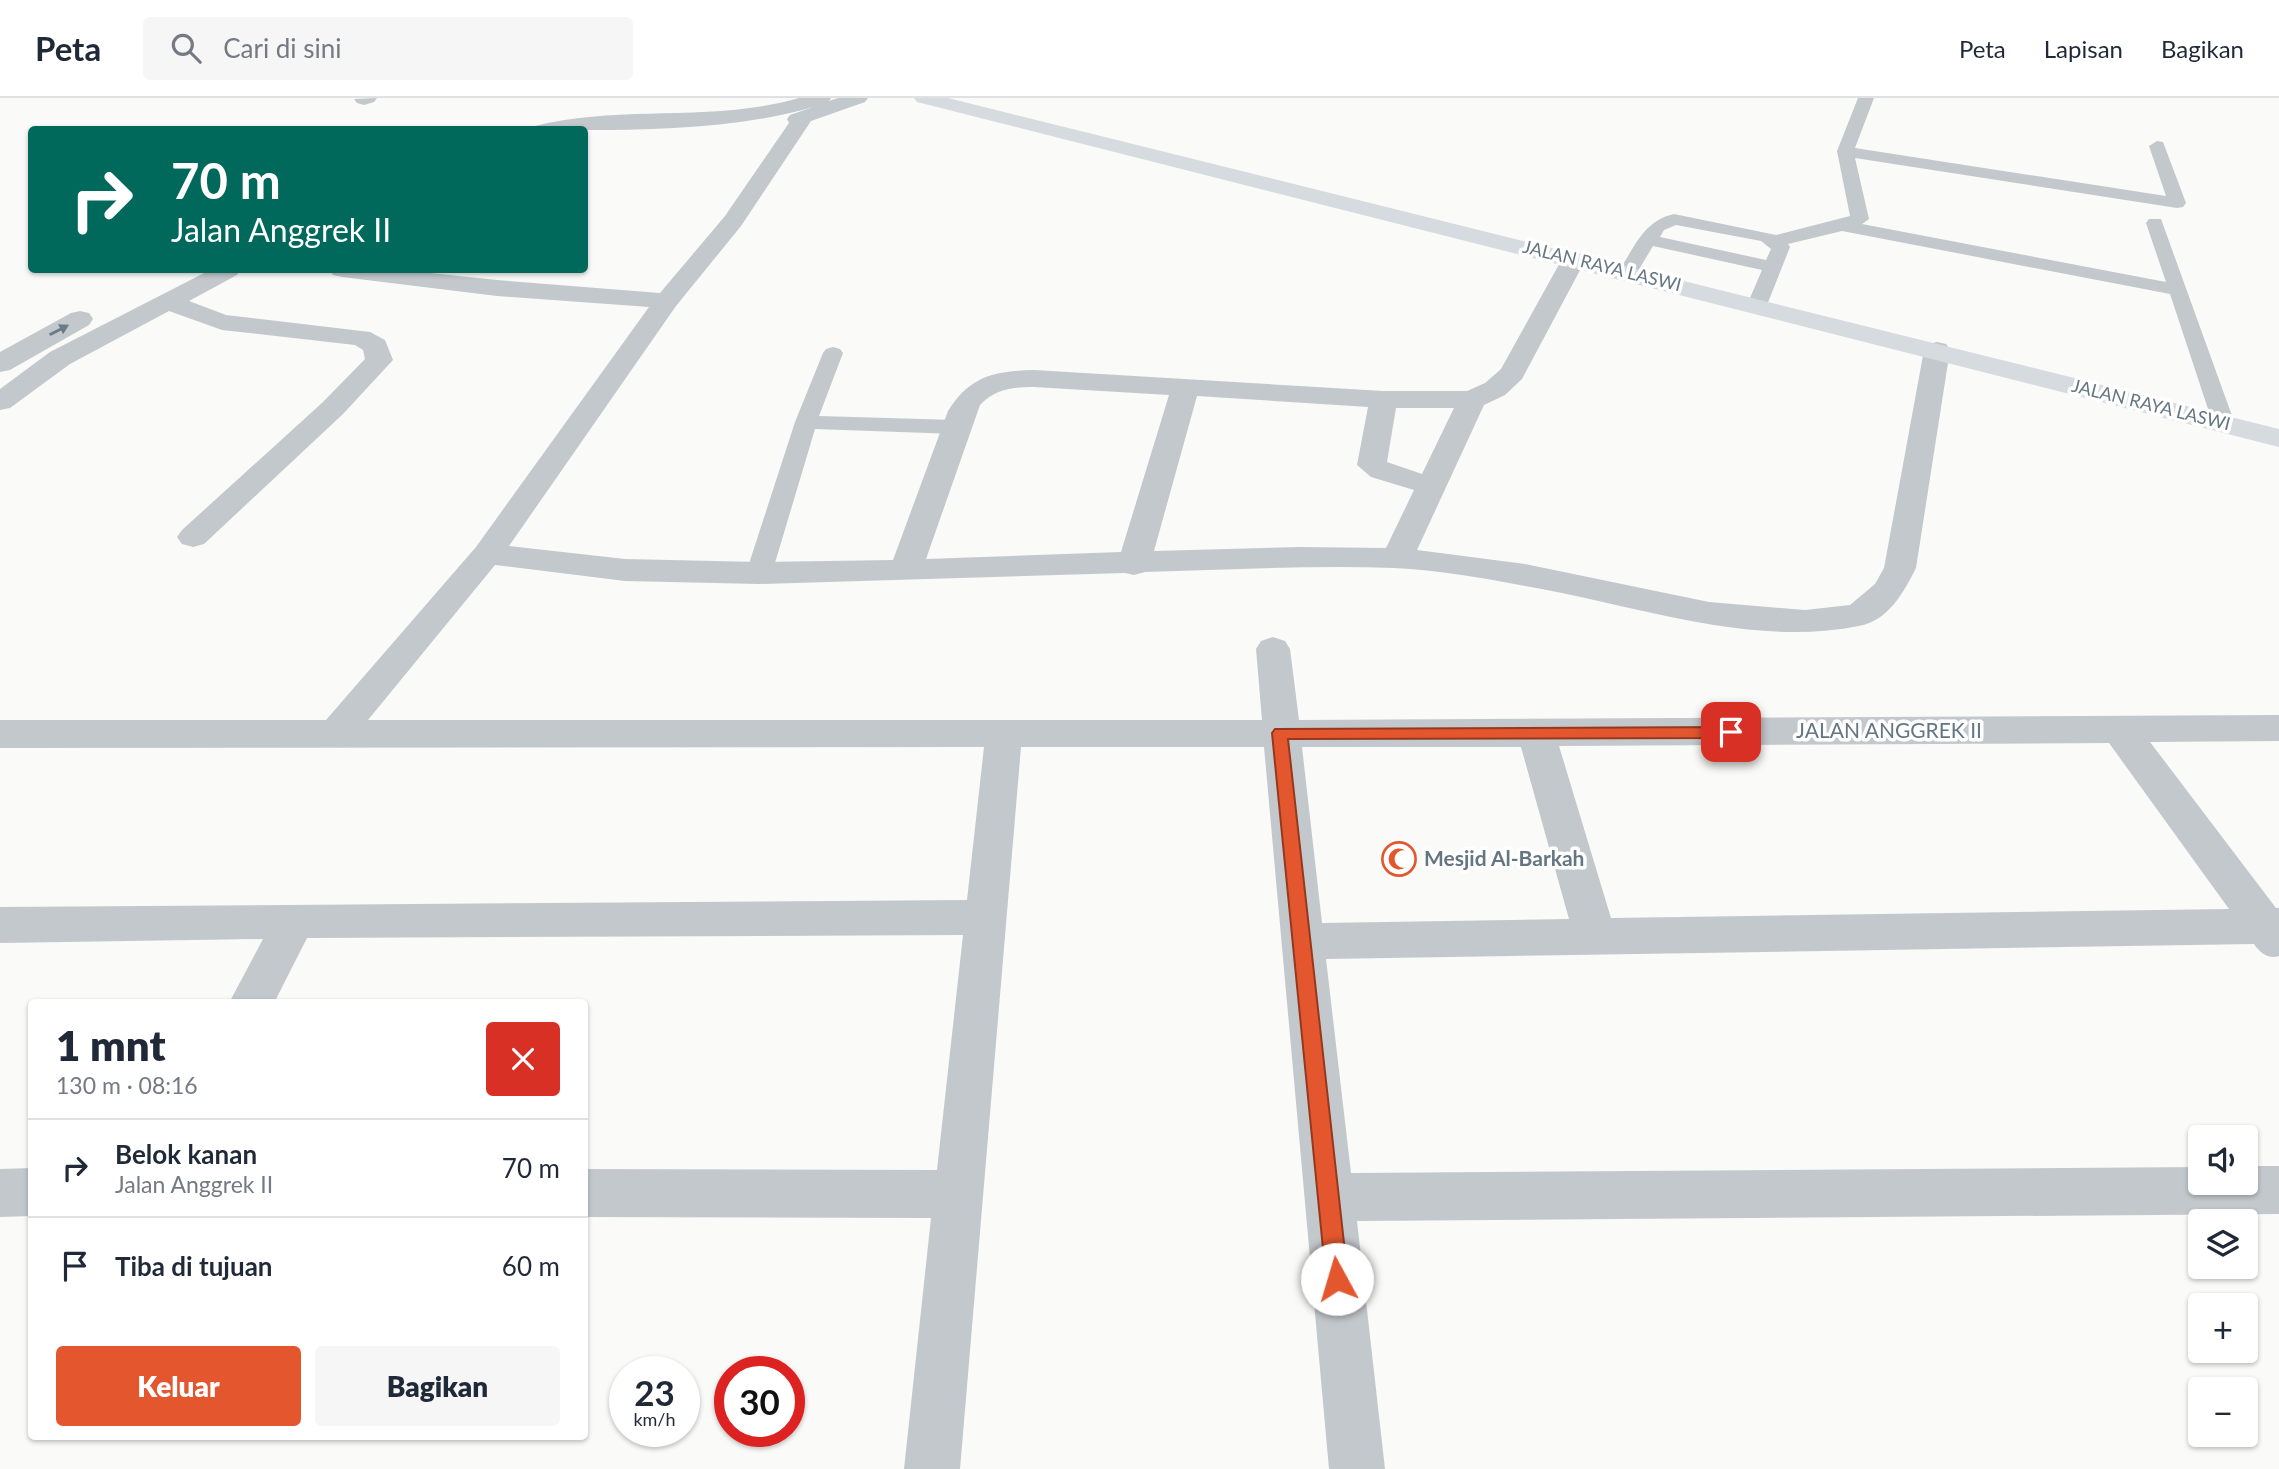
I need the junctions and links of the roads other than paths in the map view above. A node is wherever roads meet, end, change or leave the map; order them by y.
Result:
1 (858, 98) edge
2 (924, 98) edge
3 (1866, 98) edge
4 (812, 108) edge
5 (573, 126) edge
6 (588, 134) edge
7 (2157, 146) dead end
8 (1845, 151) junction
9 (2155, 223) dead end
10 (1842, 226) junction
11 (1650, 240) junction
12 (1774, 241) junction
13 (1574, 258) junction
14 (1773, 267) junction
15 (1628, 272) junction
16 (179, 273) edge
17 (222, 273) edge
18 (368, 273) edge
19 (2177, 290) junction
20 (166, 301) junction
21 (667, 301) junction
22 (1757, 305) junction
23 (1937, 351) junction
24 (833, 354) dead end
25 (6, 355) edge
26 (60, 358) junction
27 (1185, 389) junction
28 (1383, 399) junction
29 (1472, 400) junction
30 (0, 402) edge
31 (806, 422) junction
32 (2224, 424) junction
33 (956, 427) junction
34 (2279, 438) edge
35 (1432, 486) junction
36 (193, 537) dead end
37 (487, 554) junction
38 (1397, 558) junction
39 (1134, 565) junction
40 (906, 570) junction
41 (759, 573) junction
42 (1273, 649) dead end
43 (2279, 728) edge
44 (2120, 730) junction
45 (336, 733) junction
46 (1004, 733) junction
47 (1280, 733) junction
48 (1536, 733) junction
49 (0, 734) edge
50 (986, 917) junction
51 (295, 921) junction
52 (0, 925) edge
53 (2274, 932) edge
54 (1595, 937) junction
55 (1301, 941) junction
56 (253, 999) edge
57 (2279, 1190) edge
58 (28, 1192) edge
59 (0, 1193) edge
60 (588, 1193) edge
61 (959, 1194) junction
62 (1328, 1198) junction
63 (932, 1469) edge
64 (1357, 1469) edge

1 - 4 street
2 - 13 main road, JALAN RAYA LASWI
3 - 8 lane
4 - 5 street
4 - 6 street
4 - 21 street
7 - 8 lane
8 - 10 lane
9 - 19 lane
10 - 12 lane
10 - 19 lane
11 - 12 lane
11 - 14 lane
11 - 15 lane
12 - 14 lane
13 - 15 main road, JALAN RAYA LASWI
13 - 29 street
14 - 22 lane
15 - 22 main road, JALAN RAYA LASWI
25 -> 16 street
17 - 20 street
18 - 21 street
19 - 32 lane
20 - 26 street
20 - 36 street
21 - 37 street
22 - 23 main road, JALAN RAYA LASWI
23 - 32 main road, JALAN RAYA LASWI
23 - 38 street
24 - 31 lane
25 - 26 street
26 - 30 street
27 - 28 street
27 - 33 street
27 - 39 street
28 - 29 street
28 - 35 street
29 - 35 street
31 - 33 lane
31 - 41 lane
32 - 34 main road, JALAN RAYA LASWI
33 - 40 street
35 - 38 street
37 - 41 street
37 - 45 street
38 - 39 street
39 - 40 street
40 - 41 street
42 - 47 street
43 - 44 street, JALAN ANGGREK II
44 - 48 street, JALAN ANGGREK II
44 - 53 street
45 - 46 street, JALAN ANGGREK II
45 - 49 street, JALAN ANGGREK II
46 - 47 street, JALAN ANGGREK II
46 - 50 street
47 - 48 street, JALAN ANGGREK II
47 - 55 street
48 - 54 street
50 - 51 street
50 - 61 street
51 - 52 street
51 - 56 street
53 - 54 street
54 - 55 street
55 - 62 street
57 - 62 street
58 - 59 street
60 - 61 street
61 - 63 street
62 - 64 street

